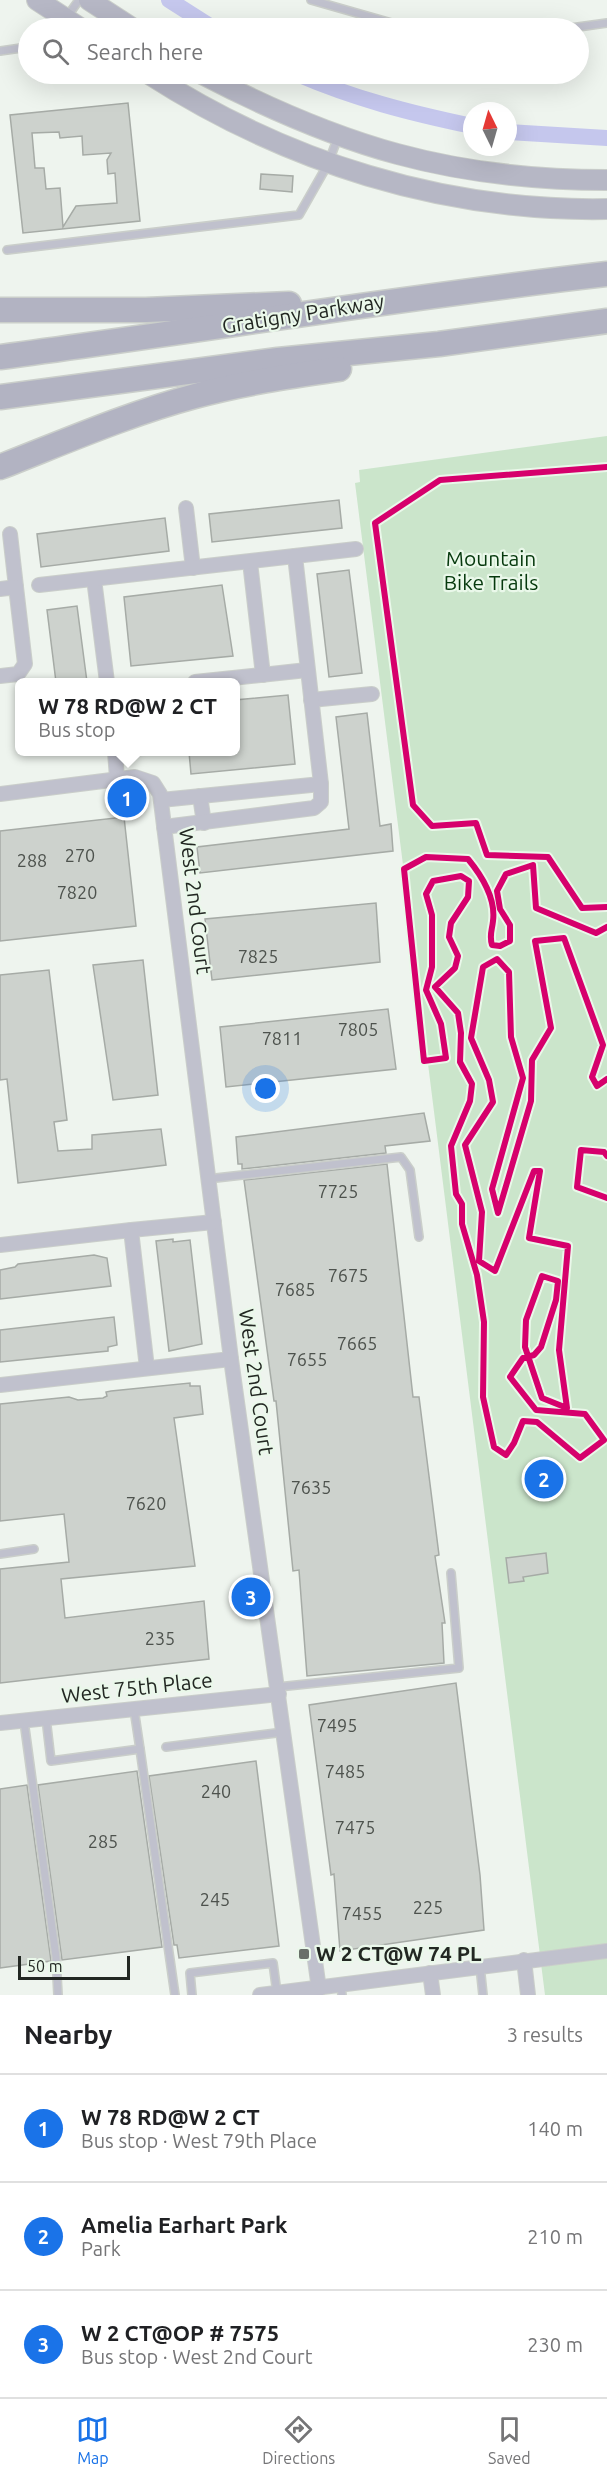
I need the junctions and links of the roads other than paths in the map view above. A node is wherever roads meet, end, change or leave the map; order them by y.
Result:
1 (36, 0) edge
2 (79, 0) edge
3 (89, 0) edge
4 (311, 0) edge
5 (59, 18) edge
6 (71, 18) edge
7 (117, 18) edge
8 (374, 18) edge
9 (607, 23) edge
10 (589, 26) edge
11 (18, 48) edge
12 (0, 51) edge
13 (164, 84) edge
14 (221, 84) edge
15 (338, 137) junction
16 (328, 164) junction
17 (607, 180) edge
18 (607, 209) edge
19 (7, 250) dead end
20 (607, 274) edge
21 (373, 303) junction
22 (0, 310) edge
23 (607, 321) edge
24 (439, 344) junction
25 (0, 357) edge
26 (0, 397) edge
27 (0, 467) edge
28 (186, 508) dead end
29 (10, 534) dead end
30 (356, 549) dead end
31 (295, 556) junction
32 (250, 562) junction
33 (193, 568) junction
34 (94, 579) junction
35 (39, 585) dead end
36 (16, 587) junction
37 (0, 589) edge
38 (307, 670) junction
39 (264, 675) junction
40 (0, 676) edge
41 (106, 678) edge
42 (234, 678) edge
43 (372, 694) dead end
44 (311, 700) junction
45 (115, 756) edge
46 (117, 778) junction
47 (321, 784) junction
48 (0, 793) edge
49 (200, 796) junction
50 (161, 800) junction
51 (204, 823) junction
52 (164, 827) junction
53 (207, 1179) junction
54 (214, 1222) junction
55 (131, 1230) junction
56 (419, 1237) dead end
57 (0, 1245) edge
58 (231, 1359) junction
59 (147, 1368) junction
60 (0, 1385) edge
61 (34, 1549) dead end
62 (0, 1554) edge
63 (451, 1572) dead end
64 (279, 1690) junction
65 (134, 1709) junction
66 (46, 1718) junction
67 (24, 1721) junction
68 (0, 1723) edge
69 (284, 1732) junction
70 (166, 1747) dead end
71 (140, 1749) junction
72 (607, 1951) edge
73 (524, 1960) junction
74 (480, 1966) junction
75 (430, 1973) junction
76 (379, 1981) junction
77 (319, 1989) junction
78 (342, 1990) edge
79 (285, 1993) edge
80 (58, 1995) edge
81 (175, 1995) edge
82 (192, 1995) edge
83 (260, 1995) edge
84 (381, 1995) edge
85 (433, 1995) edge
86 (483, 1995) edge
87 (528, 1995) edge

1 - 5 main road
2 - 6 lane
3 - 7 main road
4 - 8 lane
9 - 10 lane
11 - 12 lane
13 - 16 main road
14 - 15 main road
15 - 16 lane
15 - 17 main road
16 - 18 main road
16 - 19 lane
20 - 21 highway, Gratigny Parkway
21 - 22 highway
21 - 25 highway, Gratigny Parkway
23 - 24 highway, Gratigny Parkway
24 - 26 highway, Gratigny Parkway
24 - 27 highway
28 - 33 street
29 - 36 street
30 - 31 street
31 - 32 street
31 - 38 street
32 - 33 street
32 - 39 street
33 - 34 street
34 - 35 street
34 - 41 street
36 - 37 street
36 - 40 street
38 - 39 street
38 - 44 street
39 - 42 street
43 - 44 street
44 - 47 street
45 - 46 street
46 - 48 street
46 - 50 street, West 2nd Court
47 - 49 street
47 - 51 street
49 - 50 street
49 - 51 street
50 - 52 street, West 2nd Court
51 - 52 street
52 - 53 street, West 2nd Court
53 - 54 street, West 2nd Court
53 - 56 lane
54 - 55 street
54 - 58 street, West 2nd Court
55 - 57 street
55 - 59 street
58 - 59 street
58 - 64 street, West 2nd Court
59 - 60 street
61 - 62 lane
63 - 64 lane
64 - 65 street, West 75th Place
64 - 69 street, West 2nd Court
65 - 66 street, West 75th Place
65 - 71 lane
66 - 67 street, West 75th Place
66 - 71 lane
67 - 68 street, West 75th Place
67 - 80 lane
69 - 70 lane
69 - 77 street, West 2nd Court
71 - 81 lane
72 - 73 street
73 - 74 street
73 - 87 street
74 - 75 street
74 - 86 lane
75 - 76 street
75 - 85 street
76 - 78 street
76 - 84 street
77 - 78 street
77 - 79 street
79 - 82 lane
79 - 83 street

